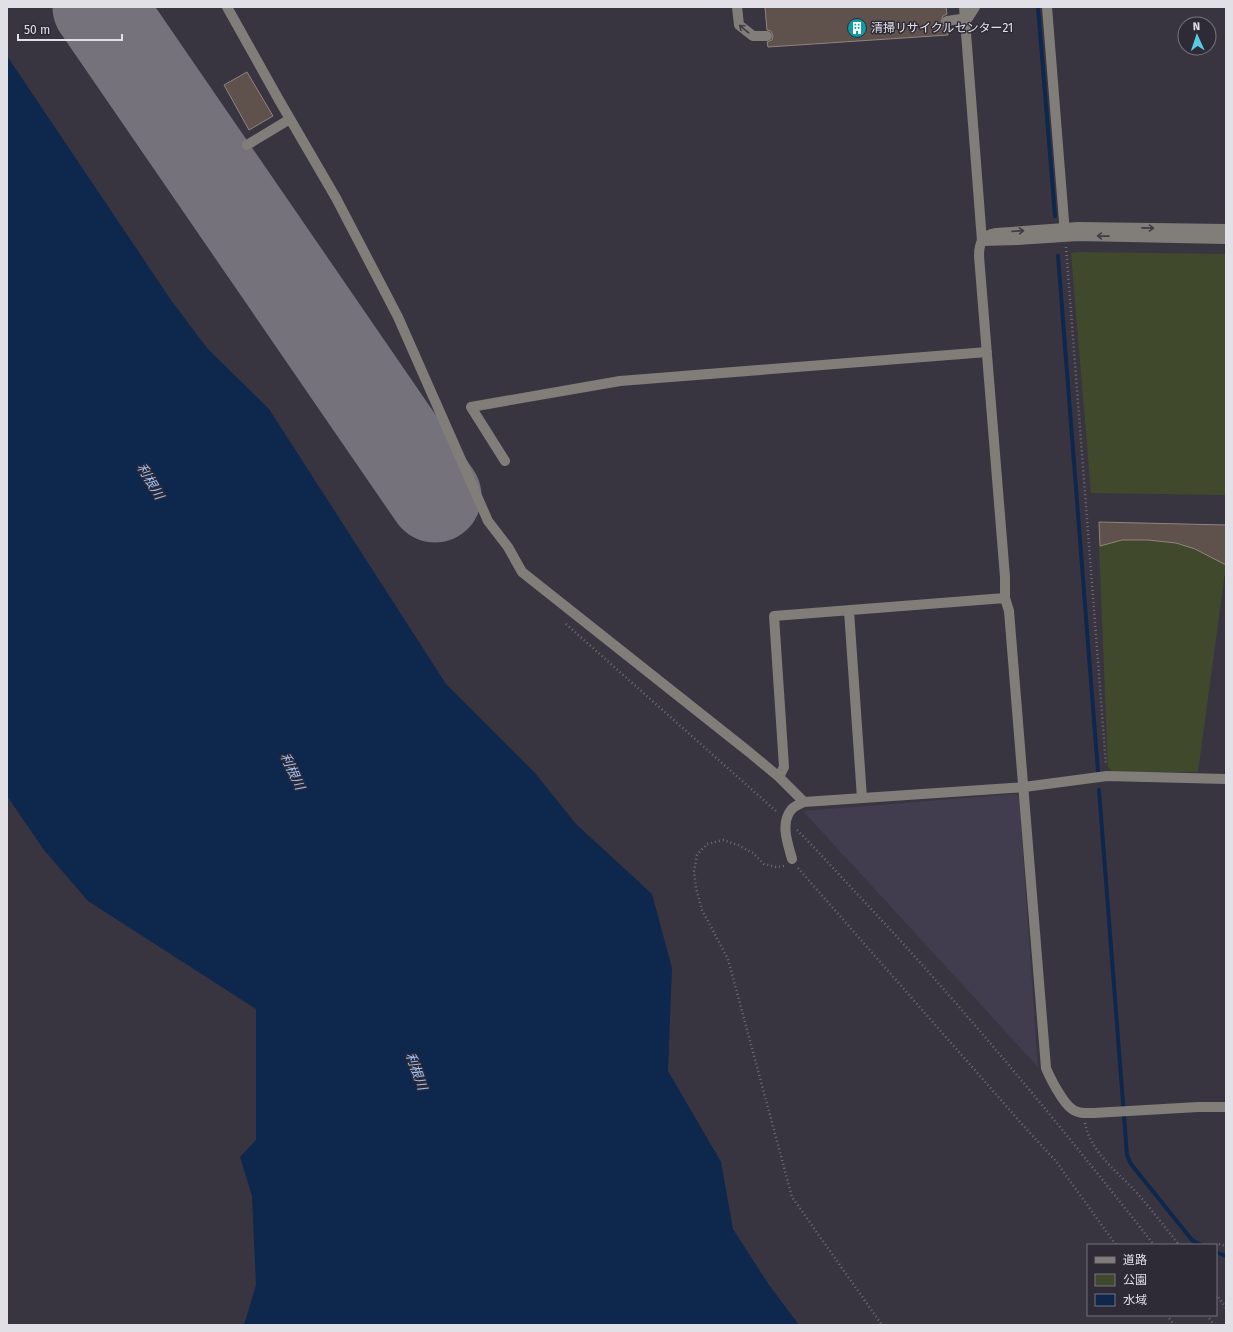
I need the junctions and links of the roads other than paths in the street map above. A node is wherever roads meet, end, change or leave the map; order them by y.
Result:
1 (227, 7) edge
2 (737, 7) edge
3 (964, 7) edge
4 (975, 7) edge
5 (1047, 7) edge
6 (947, 21) dead end
7 (767, 36) dead end
8 (290, 119) junction
9 (247, 145) dead end
10 (1226, 229) edge
11 (1065, 232) junction
12 (1226, 239) edge
13 (982, 241) junction
14 (987, 352) junction
15 (505, 461) dead end
16 (1005, 598) junction
17 (849, 611) junction
18 (779, 777) junction
19 (1226, 779) edge
20 (1024, 787) junction
21 (862, 798) junction
22 (804, 802) junction
23 (792, 859) road end
24 (1226, 1107) edge

1 - 8 street
7 -> 2 street
3 - 13 street
4 - 6 street, bridge
5 - 11 street
8 - 9 street
8 - 18 street
11 -> 10 street
12 -> 11 street
11 - 13 street
13 - 14 street
14 - 15 street
14 - 16 street
16 - 17 street
16 - 20 street
17 - 18 street
17 - 21 street
18 - 22 street
19 - 20 street
20 - 21 street
20 - 24 street
21 - 22 street
22 - 23 street

